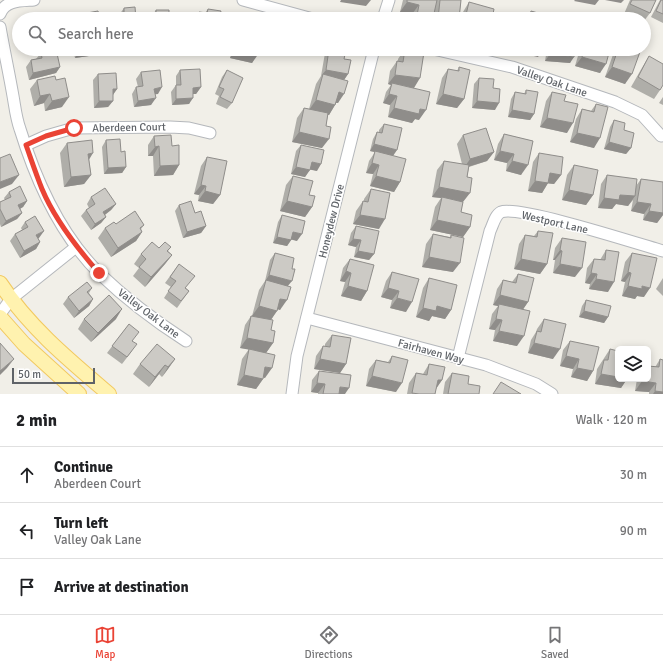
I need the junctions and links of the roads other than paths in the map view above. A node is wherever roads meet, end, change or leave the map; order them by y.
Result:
1 (34, 0) edge
2 (243, 0) edge
3 (389, 0) edge
4 (287, 12) edge
5 (385, 12) edge
6 (0, 14) edge
7 (0, 27) edge
8 (372, 56) edge
9 (464, 56) edge
10 (210, 133) dead end
11 (661, 136) dead end
12 (26, 145) junction
13 (76, 247) junction
14 (663, 251) edge
15 (0, 284) edge
16 (5, 301) edge
17 (0, 314) edge
18 (0, 317) edge
19 (307, 318) junction
20 (186, 341) dead end
21 (458, 358) junction
22 (79, 394) edge
23 (108, 394) edge
24 (292, 394) edge
25 (552, 394) edge

1 - 6 street
2 - 4 street
3 - 5 street
7 - 12 street, Valley Oak Lane
8 - 19 street, Honeydew Drive
9 - 11 street, Valley Oak Lane
10 - 12 street, Aberdeen Court
12 - 13 street, Valley Oak Lane
13 - 16 street
13 - 20 street, Valley Oak Lane
14 - 21 street, Westport Lane
15 - 16 main road
16 - 17 street
16 - 23 main road
18 - 22 main road
19 - 21 street, Fairhaven Way
19 - 24 street, Honeydew Drive
21 - 25 street, Fairhaven Way

